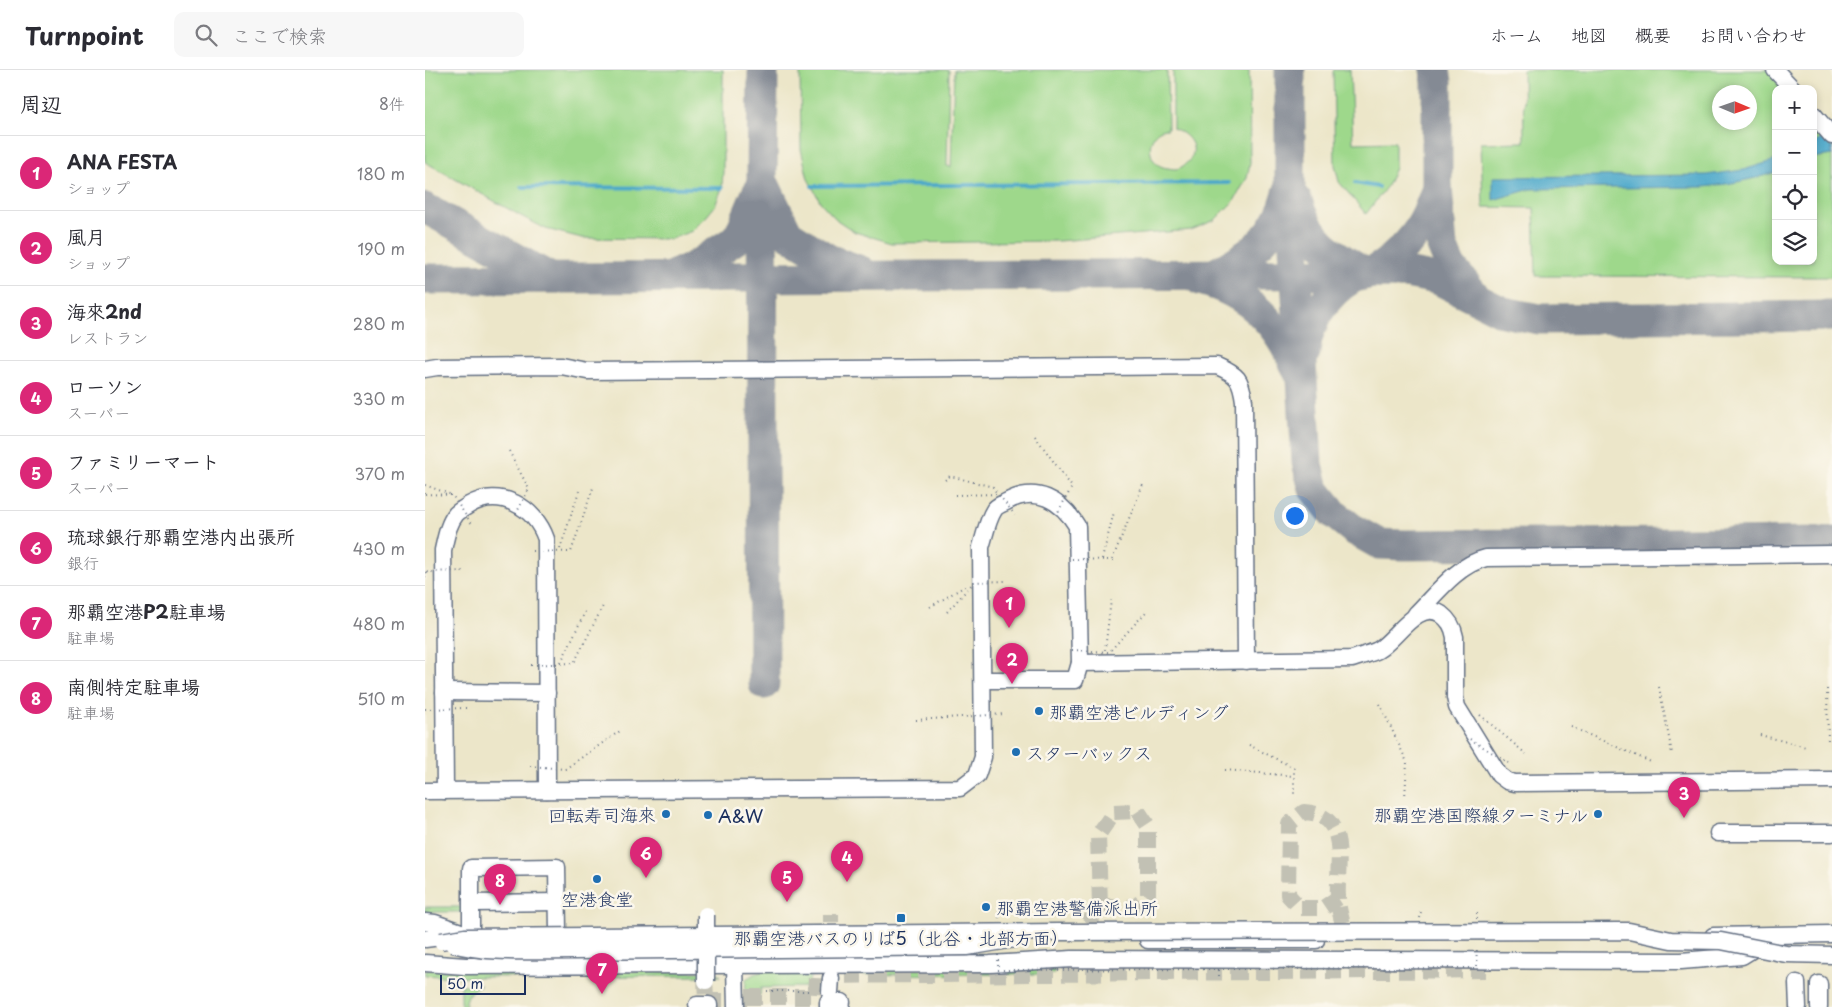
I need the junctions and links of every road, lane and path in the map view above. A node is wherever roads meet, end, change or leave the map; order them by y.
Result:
1 (1775, 70) edge
2 (1789, 85) edge
3 (1817, 119) edge
4 (1832, 136) edge
5 (425, 369) edge
6 (1035, 436) dead end
7 (509, 451) dead end
8 (945, 480) dead end
9 (1144, 482) dead end
10 (425, 485) edge
11 (594, 485) dead end
12 (579, 491) dead end
13 (425, 494) edge
14 (955, 494) dead end
15 (998, 494) junction
16 (452, 495) junction
17 (1058, 512) dead end
18 (1114, 512) dead end
19 (516, 514) dead end
20 (1015, 515) dead end
21 (471, 523) dead end
22 (531, 551) dead end
23 (560, 551) junction
24 (1832, 554) edge
25 (1071, 559) dead end
26 (1102, 559) junction
27 (465, 571) dead end
28 (426, 574) edge
29 (1006, 581) dead end
30 (974, 582) junction
31 (1111, 600) dead end
32 (603, 606) dead end
33 (930, 607) dead end
34 (586, 610) dead end
35 (947, 612) dead end
36 (1146, 612) dead end
37 (1414, 616) junction
38 (1105, 651) junction
39 (1076, 657) junction
40 (1246, 661) junction
41 (560, 664) junction
42 (531, 665) dead end
43 (983, 680) junction
44 (1659, 686) dead end
45 (1827, 689) dead end
46 (444, 692) junction
47 (547, 693) junction
48 (1380, 704) dead end
49 (466, 708) dead end
50 (425, 709) edge
51 (1005, 714) dead end
52 (1479, 715) dead end
53 (916, 720) dead end
54 (1571, 727) dead end
55 (620, 731) dead end
56 (1760, 735) dead end
57 (1470, 739) dead end
58 (1828, 743) dead end
59 (1249, 745) dead end
60 (1805, 747) dead end
61 (1672, 753) dead end
62 (1526, 754) dead end
63 (1651, 762) dead end
64 (1509, 763) dead end
65 (530, 766) dead end
66 (1225, 770) dead end
67 (1294, 776) junction
68 (1832, 780) edge
69 (547, 790) junction
70 (425, 791) edge
71 (445, 791) junction
72 (1294, 796) dead end
73 (1405, 798) dead end
74 (1718, 833) dead end
75 (1832, 833) edge
76 (558, 902) junction
77 (471, 903) junction
78 (999, 908) dead end
79 (1477, 911) dead end
80 (706, 915) dead end
81 (1477, 920) dead end
82 (425, 922) edge
83 (999, 926) dead end
84 (558, 932) junction
85 (467, 933) junction
86 (1832, 934) edge
87 (1776, 935) junction
88 (1477, 939) dead end
89 (430, 940) edge
90 (998, 952) dead end
91 (1832, 955) edge
92 (425, 963) edge
93 (735, 965) junction
94 (1219, 970) junction
95 (1219, 979) dead end
96 (706, 980) tunnel mouth
97 (1797, 982) dead end
98 (1819, 984) dead end
99 (767, 991) dead end
100 (809, 991) dead end
101 (736, 1007) edge
102 (1798, 1007) edge
103 (1819, 1007) edge

1 - 2 street
3 - 4 street
5 - 40 street
6 - 17 path, bridge
7 - 19 path, bridge
8 - 15 path
9 - 26 path, bridge
10 - 16 path
11 - 23 path, bridge
12 - 23 path
13 - 16 path, bridge
14 - 15 path, bridge
15 - 20 path, bridge
16 - 21 path, bridge
18 - 26 path
22 - 23 path, bridge
24 - 37 street
25 - 26 path, bridge
27 - 28 path, bridge
29 - 30 path, bridge
30 - 33 path
30 - 35 path, bridge
31 - 38 path
32 - 41 path, bridge
34 - 41 path
36 - 38 path, bridge
37 - 40 street
37 - 68 street
38 - 39 path, bridge
39 - 40 street
39 - 43 street
39 - 43 street
41 - 42 path, bridge
43 - 69 street
44 - 61 path
45 - 58 path
46 - 47 street
46 - 47 street
46 - 71 street
47 - 69 street
48 - 73 path
49 - 50 path, bridge
51 - 53 path, bridge
52 - 62 path
54 - 63 path
55 - 65 path, bridge
56 - 60 path
57 - 64 path, bridge
59 - 67 path
66 - 67 path
67 - 72 path
69 - 71 street
70 - 71 street
74 - 75 street
76 - 77 street
76 - 77 street
76 - 84 street
77 - 85 street
78 - 83 path, bridge
79 - 81 path, bridge
80 - 96 street, bridge
82 - 85 street
84 - 85 street
84 - 87 street
85 - 89 street
86 - 87 street
87 - 93 street
88 - 94 path, bridge
89 - 91 street, bridge
90 - 94 path, bridge
92 - 93 street
93 - 101 street
94 - 95 path, bridge
97 - 102 street
98 - 103 street
99 - 100 path

